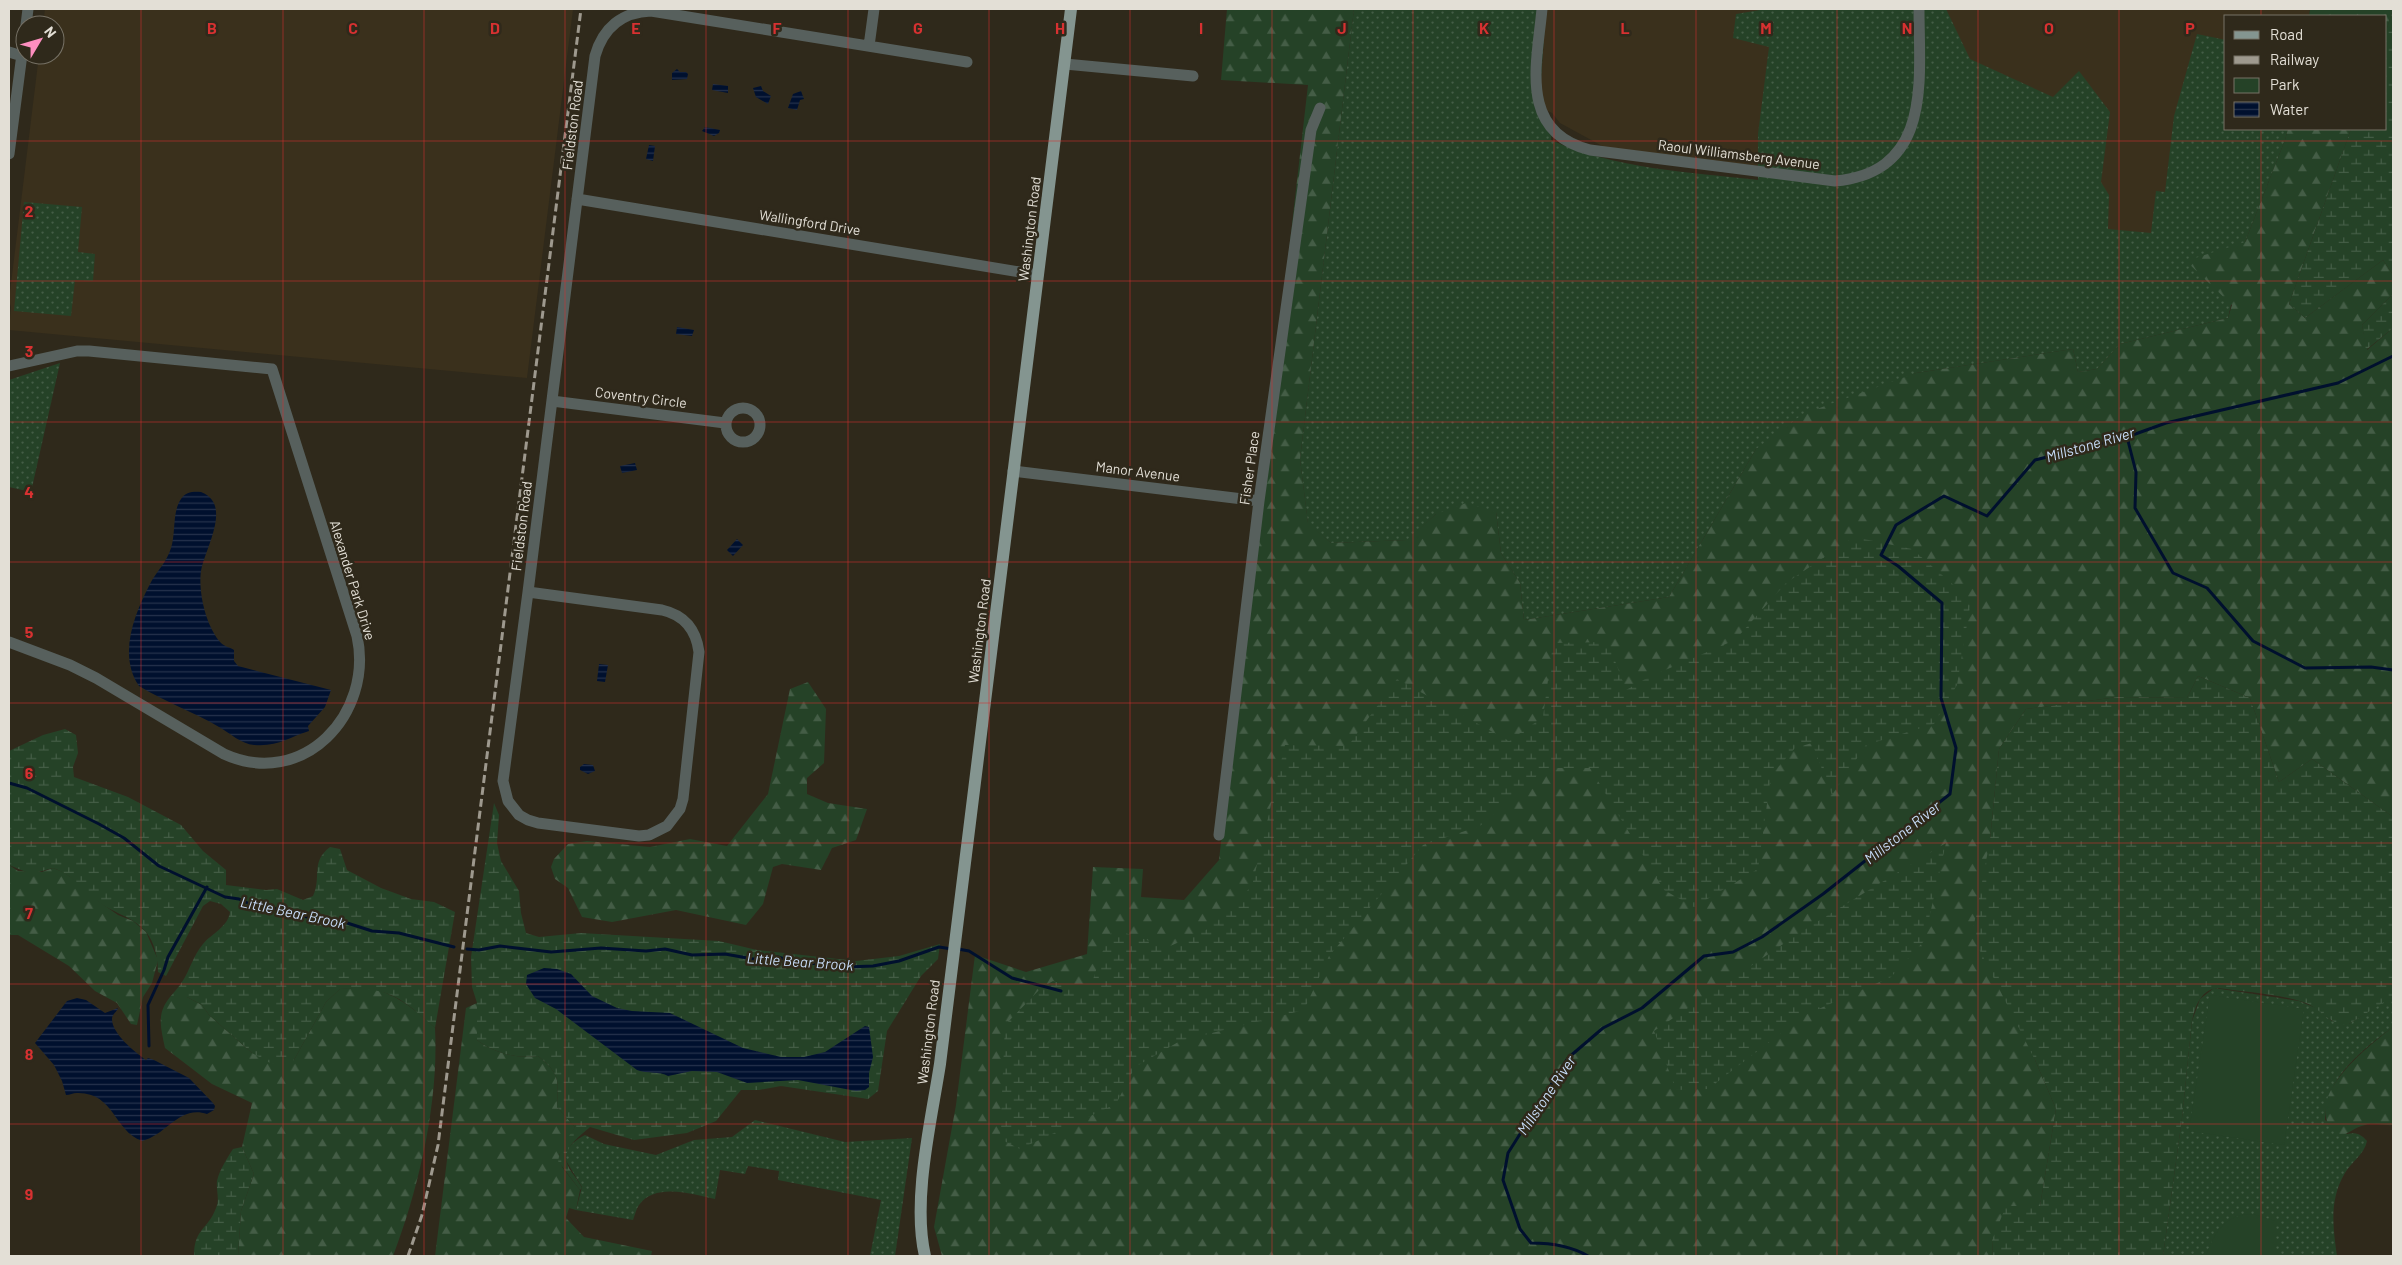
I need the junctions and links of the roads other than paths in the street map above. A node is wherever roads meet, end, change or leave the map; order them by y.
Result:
1 (874, 9) edge
2 (1071, 9) edge
3 (1542, 9) edge
4 (1919, 9) edge
5 (869, 46) junction
6 (967, 62) dead end
7 (1064, 64) junction
8 (20, 65) edge
9 (1193, 76) dead end
10 (1320, 108) dead end
11 (11, 110) edge
12 (9, 154) edge
13 (578, 199) junction
14 (1038, 275) junction
15 (9, 366) edge
16 (552, 400) junction
17 (726, 422) dead end
18 (1013, 471) junction
19 (1259, 501) junction
20 (528, 592) junction
21 (9, 642) edge
22 (1219, 835) dead end
23 (924, 1256) edge

1 - 5 street
2 - 7 main road, Washington Road
3 - 4 street, Raoul Williamsberg Avenue
5 - 6 street, Fieldston Road
5 - 13 street, Fieldston Road
7 - 9 street
7 - 14 main road, Washington Road
8 - 11 street
10 - 19 street, Fisher Place
11 - 12 street
13 - 14 street, Wallingford Drive
13 - 16 street, Fieldston Road
14 - 18 main road, Washington Road
15 - 21 street, Alexander Park Drive
16 - 17 street, Coventry Circle
16 - 20 street, Fieldston Road
18 - 19 street, Manor Avenue
18 - 23 main road, Washington Road
19 - 22 street, Fisher Place
20 - 20 street, Fieldston Road

